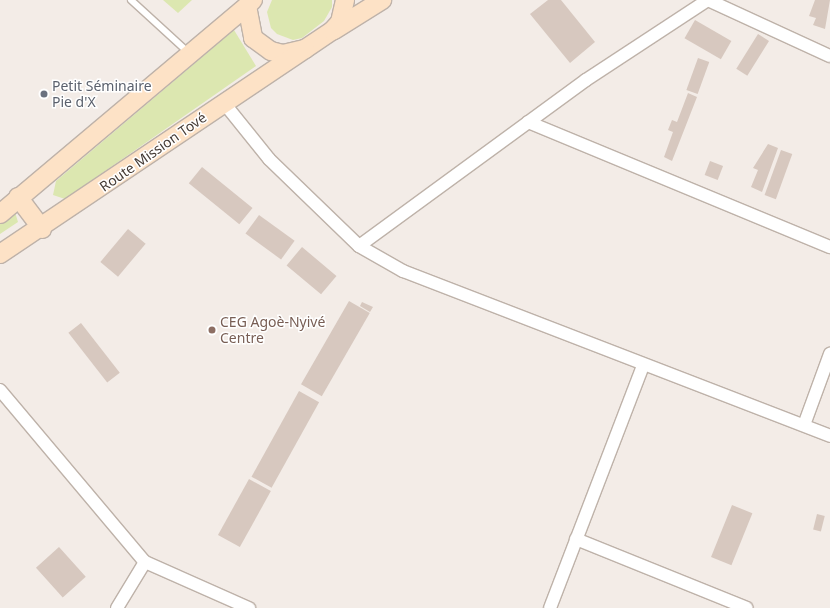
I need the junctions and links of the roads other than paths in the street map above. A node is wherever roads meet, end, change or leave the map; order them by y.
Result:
1 (131, 0) edge
2 (345, 0) edge
3 (382, 0) edge
4 (708, 0) edge
5 (248, 3) edge
6 (332, 31) junction
7 (305, 49) junction
8 (188, 52) junction
9 (830, 56) edge
10 (224, 103) junction
11 (528, 122) junction
12 (18, 197) junction
13 (0, 214) edge
14 (42, 229) junction
15 (359, 246) junction
16 (830, 247) edge
17 (0, 254) edge
18 (830, 354) edge
19 (643, 366) junction
20 (0, 390) edge
21 (804, 425) junction
22 (830, 436) edge
23 (576, 539) junction
24 (145, 562) junction
25 (117, 608) edge
26 (249, 608) edge
27 (550, 608) edge
28 (747, 608) edge

1 - 8 lane
2 - 6 street
3 - 6 street
4 - 9 street
4 - 11 street
5 - 7 street
5 - 8 street
6 - 7 street, Route Mission Tové
7 - 10 street, Route Mission Tové
8 - 12 street
10 - 14 street, Route Mission Tové
10 - 15 street
11 - 15 street
11 - 16 street
12 - 13 street
12 - 14 street
14 - 17 street, Route Mission Tové
15 - 19 street
18 - 21 street
19 - 21 street
19 - 23 street
20 - 24 street
21 - 22 street
23 - 27 street
23 - 28 street
24 - 25 street
24 - 26 street

